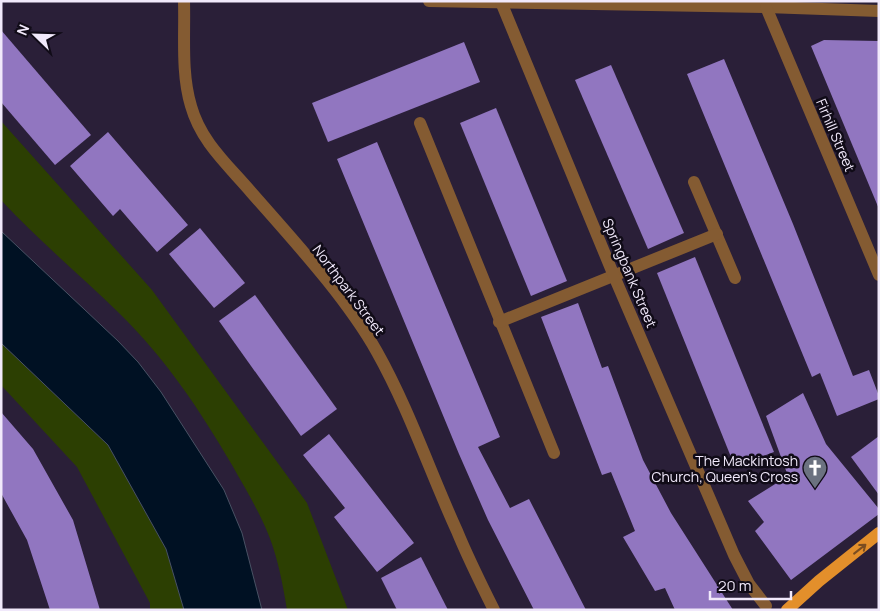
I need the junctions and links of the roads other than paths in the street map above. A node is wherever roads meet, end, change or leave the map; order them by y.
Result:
1 (184, 1) edge
2 (429, 1) edge
3 (501, 2) edge
4 (766, 7) junction
5 (879, 11) edge
6 (420, 123) dead end
7 (694, 182) dead end
8 (717, 234) junction
9 (879, 275) edge
10 (614, 276) junction
11 (735, 278) dead end
12 (499, 322) junction
13 (554, 453) dead end
14 (879, 533) edge
15 (766, 606) dead end
16 (791, 606) edge
17 (494, 610) edge

1 - 17 street, Northpark Street
2 - 3 street
3 - 4 street
3 - 10 street, Springbank Street
4 - 5 street
4 - 9 street, Firhill Street
6 - 12 street
7 - 8 street
8 - 10 street
8 - 11 street
10 - 12 street
10 - 15 street, Springbank Street
12 - 13 street
16 -> 14 main road

